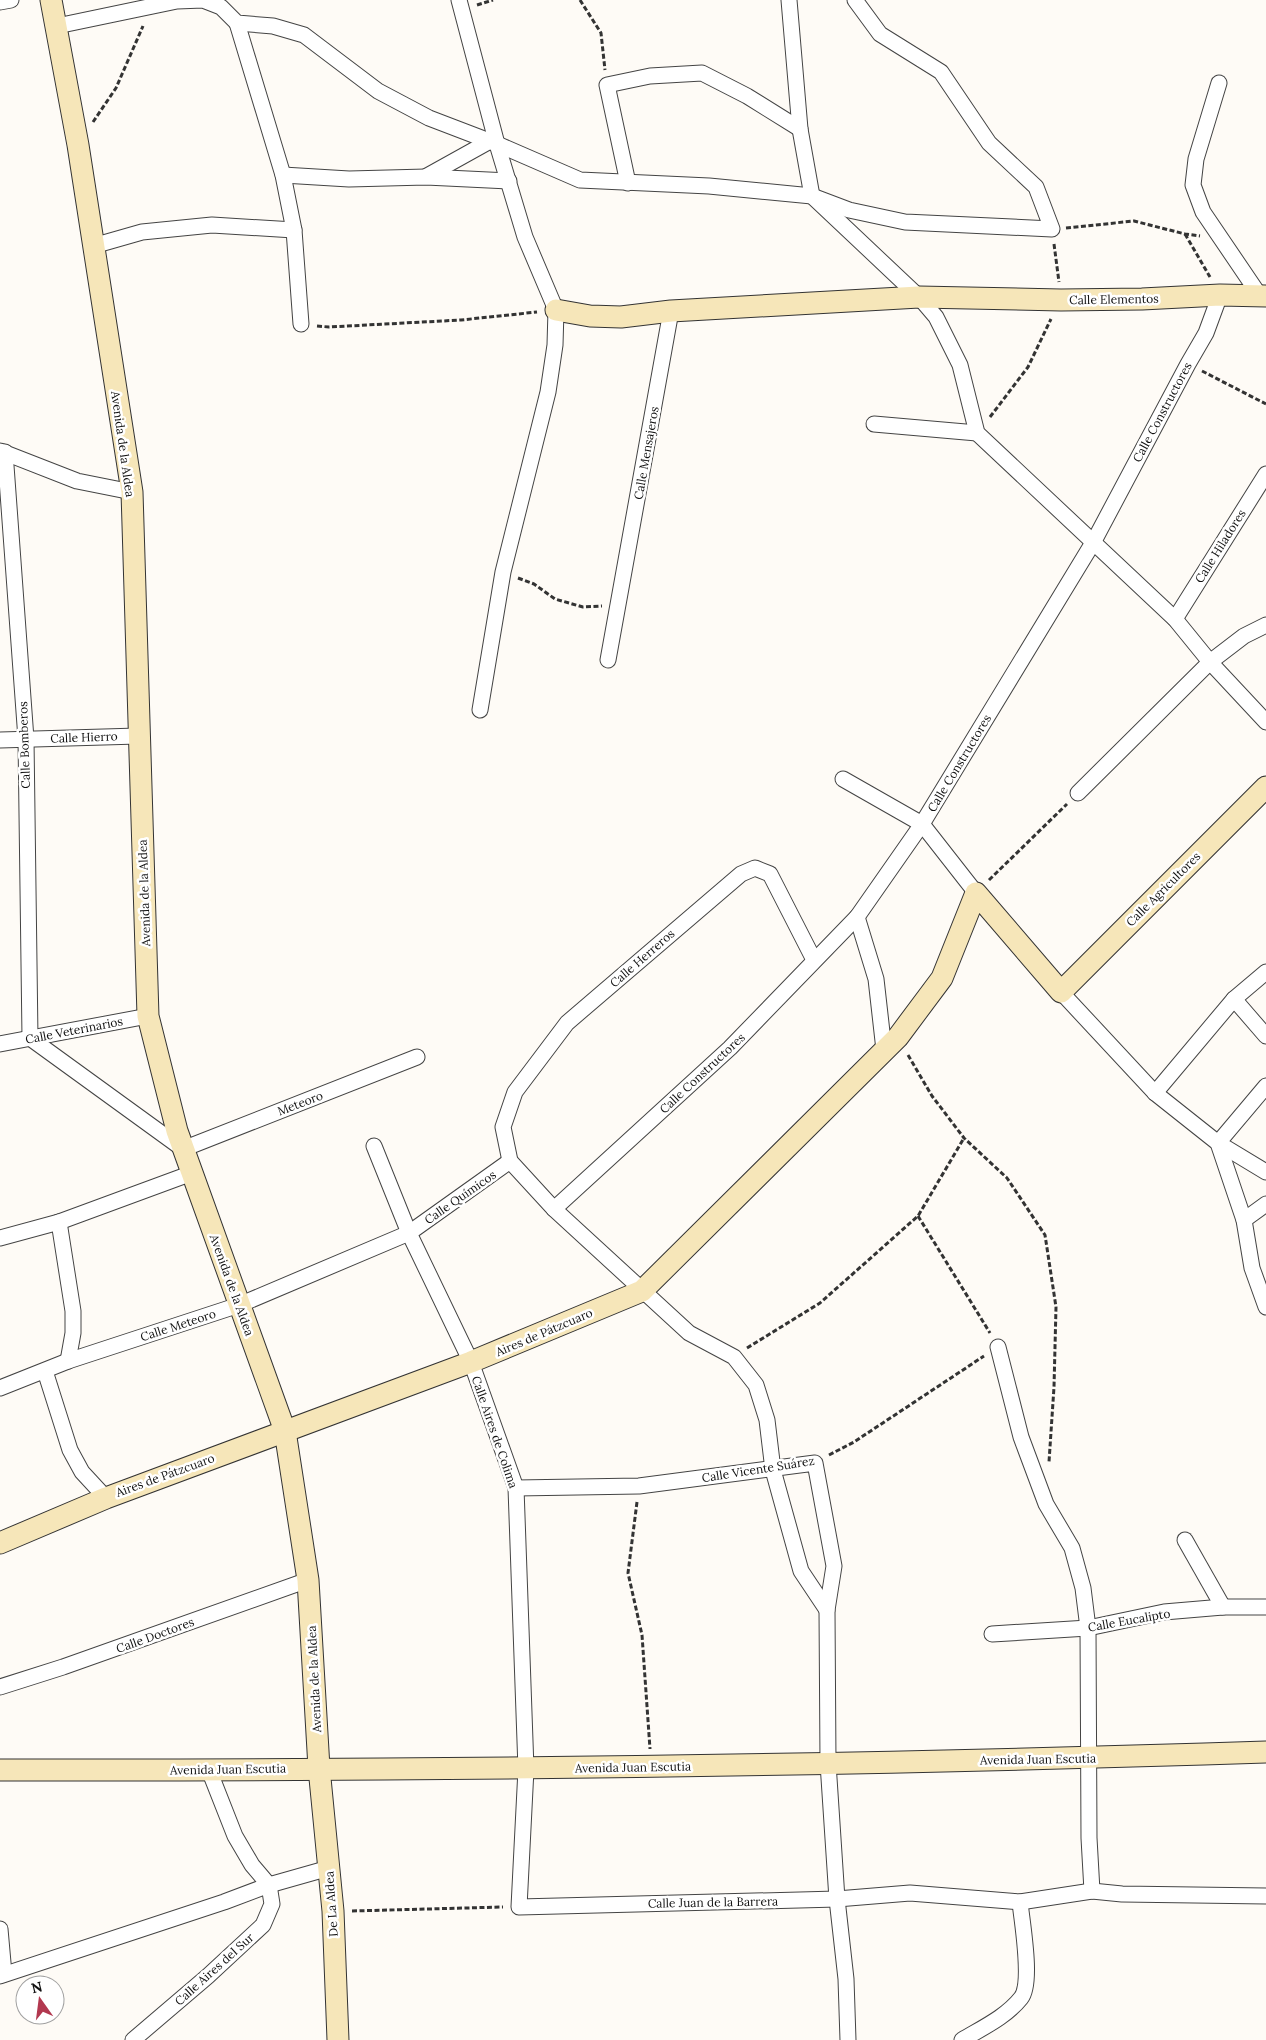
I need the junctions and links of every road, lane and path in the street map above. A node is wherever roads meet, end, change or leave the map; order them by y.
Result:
1 (11, 0) edge
2 (52, 0) edge
3 (459, 0) edge
4 (580, 0) edge
5 (789, 0) edge
6 (855, 0) edge
7 (0, 2) edge
8 (150, 8) junction
9 (237, 23) junction
10 (57, 26) junction
11 (1219, 83) dead end
12 (606, 85) junction
13 (800, 129) junction
14 (494, 142) junction
15 (78, 145) junction
16 (284, 175) junction
17 (426, 177) junction
18 (509, 181) junction
19 (628, 183) junction
20 (812, 196) junction
21 (1052, 229) junction
22 (294, 230) junction
23 (1185, 234) junction
24 (1222, 239) junction
25 (93, 246) junction
26 (1220, 295) junction
27 (1263, 296) edge
28 (919, 297) junction
29 (1061, 300) junction
30 (556, 310) junction
31 (671, 311) junction
32 (301, 324) joint
33 (1188, 364) junction
34 (1266, 404) edge
35 (874, 424) dead end
36 (977, 433) junction
37 (3, 451) edge
38 (1266, 474) edge
39 (132, 492) junction
40 (1094, 541) junction
41 (503, 572) junction
42 (621, 596) junction
43 (1175, 619) junction
44 (1266, 625) edge
45 (608, 660) dead end
46 (1210, 662) junction
47 (480, 710) dead end
48 (1266, 722) edge
49 (138, 736) junction
50 (26, 739) junction
51 (0, 740) edge
52 (843, 779) dead end
53 (1266, 786) edge
54 (1078, 793) joint
55 (922, 824) junction
56 (976, 893) junction
57 (857, 917) junction
58 (814, 960) junction
59 (1266, 972) edge
60 (1061, 992) junction
61 (1234, 999) junction
62 (148, 1016) junction
63 (1266, 1036) edge
64 (30, 1038) junction
65 (891, 1043) junction
66 (0, 1044) edge
67 (417, 1057) dead end
68 (1266, 1086) edge
69 (1155, 1093) junction
70 (964, 1138) junction
71 (1218, 1143) junction
72 (374, 1146) dead end
73 (183, 1148) junction
74 (510, 1161) junction
75 (1266, 1172) edge
76 (192, 1173) junction
77 (1266, 1204) edge
78 (554, 1209) junction
79 (918, 1216) junction
80 (1244, 1220) junction
81 (59, 1222) junction
82 (409, 1233) junction
83 (0, 1238) edge
84 (642, 1291) junction
85 (238, 1305) junction
86 (1266, 1307) edge
87 (998, 1347) junction
88 (734, 1357) junction
89 (68, 1361) junction
90 (471, 1362) junction
91 (45, 1370) junction
92 (0, 1388) edge
93 (285, 1431) junction
94 (815, 1463) junction
95 (1049, 1465) dead end
96 (773, 1470) junction
97 (639, 1486) junction
98 (516, 1488) junction
99 (106, 1498) junction
100 (1185, 1540) dead end
101 (0, 1543) edge
102 (308, 1580) junction
103 (1222, 1607) junction
104 (1266, 1607) edge
105 (827, 1610) junction
106 (1088, 1628) junction
107 (992, 1634) dead end
108 (0, 1687) edge
109 (1266, 1752) edge
110 (1089, 1758) junction
111 (828, 1763) junction
112 (652, 1767) junction
113 (320, 1768) junction
114 (526, 1769) junction
115 (0, 1770) edge
116 (209, 1770) junction
117 (329, 1868) junction
118 (269, 1884) junction
119 (1092, 1891) junction
120 (1266, 1896) edge
121 (837, 1899) junction
122 (1020, 1902) junction
123 (519, 1907) junction
124 (332, 1911) junction
125 (0, 1929) edge
126 (2, 1975) edge
127 (134, 2040) edge
128 (338, 2040) edge
129 (848, 2040) edge
130 (962, 2040) edge

1 - 7 street
2 - 10 street, Avenida de la Aldea
3 - 14 street
4 - 12 path
5 - 13 street
6 - 21 street
8 - 9 street
8 - 10 street
8 - 15 path
9 - 14 street
9 - 16 street
10 - 15 street, Avenida de la Aldea
11 - 24 street
12 - 13 street
12 - 19 street
13 - 20 street
14 - 17 street
14 - 18 street
14 - 19 street
15 - 25 street, Avenida de la Aldea
16 - 17 street
16 - 22 street
17 - 18 street
18 - 30 street
19 - 20 street
20 - 21 street
20 - 28 street
21 - 23 path
21 - 29 path
22 - 25 street
22 - 32 street
23 - 24 path
23 - 26 path
24 - 27 street
25 - 39 street, Avenida de la Aldea
26 - 27 street, Calle Elementos
26 - 29 street, Calle Elementos
26 - 33 street, Calle Constructores
28 - 29 street
28 - 31 street
28 - 36 street
29 - 36 path, Calle Elementos
30 - 31 street
30 - 32 path
30 - 41 street
31 - 42 street, Calle Mensajeros
33 - 34 path
33 - 40 street, Calle Constructores
35 - 36 street
36 - 40 street
37 - 39 street
37 - 50 street, Calle Bomberos
38 - 43 street, Calle Hiladores
39 - 49 street, Avenida de la Aldea
40 - 43 street
40 - 55 street, Calle Constructores
41 - 42 path
41 - 47 street
42 - 45 street, Calle Mensajeros
43 - 46 street
44 - 46 street
46 - 48 street
46 - 54 street
49 - 50 street, Calle Hierro
49 - 62 street, Avenida de la Aldea
50 - 51 street, Calle Hierro
50 - 64 street, Calle Bomberos
52 - 55 street
53 - 60 street, Calle Agricultores
54 - 56 path
55 - 56 street
55 - 57 street, Calle Constructores
56 - 60 street
56 - 65 street, Aires de Pátzcuaro
57 - 58 street, Calle Constructores
57 - 65 street
58 - 74 street, Calle Herreros
58 - 78 street, Calle Constructores
59 - 61 street
60 - 69 street
61 - 63 street
61 - 69 street
62 - 64 street, Calle Veterinarios
62 - 73 street, Avenida de la Aldea
64 - 66 street, Calle Veterinarios
64 - 73 street
65 - 70 path
65 - 84 street, Aires de Pátzcuaro
67 - 73 street, Meteoro
68 - 71 street
69 - 71 street
70 - 79 path
70 - 95 path
71 - 75 street
71 - 80 street
72 - 82 street, Calle Aires de Colima
73 - 76 street, Avenida de la Aldea
74 - 78 street
74 - 82 street, Calle Químicos
76 - 81 street
76 - 85 street, Avenida de la Aldea
77 - 80 street
78 - 84 street
79 - 87 path
79 - 88 path
80 - 86 street
81 - 83 street
81 - 89 street
82 - 85 street, Calle Meteoro
82 - 90 street, Calle Aires de Colima
84 - 88 street
84 - 90 street, Aires de Pátzcuaro
85 - 89 street, Calle Meteoro
85 - 93 street, Avenida de la Aldea
87 - 94 path, Calle Vicente Suárez
87 - 106 street
88 - 96 street
89 - 91 street, Calle Meteoro
90 - 93 street, Aires de Pátzcuaro
90 - 98 street, Calle Aires de Colima
91 - 92 street, Calle Meteoro
91 - 99 street
93 - 99 street, Aires de Pátzcuaro
93 - 102 street, Avenida de la Aldea
94 - 96 street, Calle Vicente Suárez
94 - 105 street
96 - 97 street, Calle Vicente Suárez
96 - 105 street
97 - 98 street, Calle Vicente Suárez
97 - 112 path
98 - 114 street, Calle Aires de Colima
99 - 101 street, Aires de Pátzcuaro
100 - 103 street
102 - 108 street, Calle Doctores
102 - 113 street, Avenida de la Aldea
103 - 104 street, Calle Eucalipto
103 - 106 street, Calle Eucalipto
105 - 111 street
106 - 107 street, Calle Eucalipto
106 - 110 street
109 - 110 street, Avenida Juan Escutia
110 - 111 street, Avenida Juan Escutia
110 - 119 street
111 - 112 street, Avenida Juan Escutia
111 - 121 street
112 - 114 street, Avenida Juan Escutia
113 - 114 street, Avenida Juan Escutia
113 - 116 street, Avenida Juan Escutia
113 - 117 street, De La Aldea
114 - 123 street, Calle Aires de Colima
115 - 116 street, Avenida Juan Escutia
116 - 118 street
117 - 118 street
117 - 124 street, De La Aldea
118 - 126 street
118 - 127 street, Calle Aires del Sur
119 - 120 street, Calle Juan de la Barrera
119 - 122 street, Calle Juan de la Barrera
121 - 122 street, Calle Juan de la Barrera
121 - 123 street, Calle Juan de la Barrera
121 - 129 street
122 - 130 street
123 - 124 path
124 - 128 street, De La Aldea
125 - 126 street

